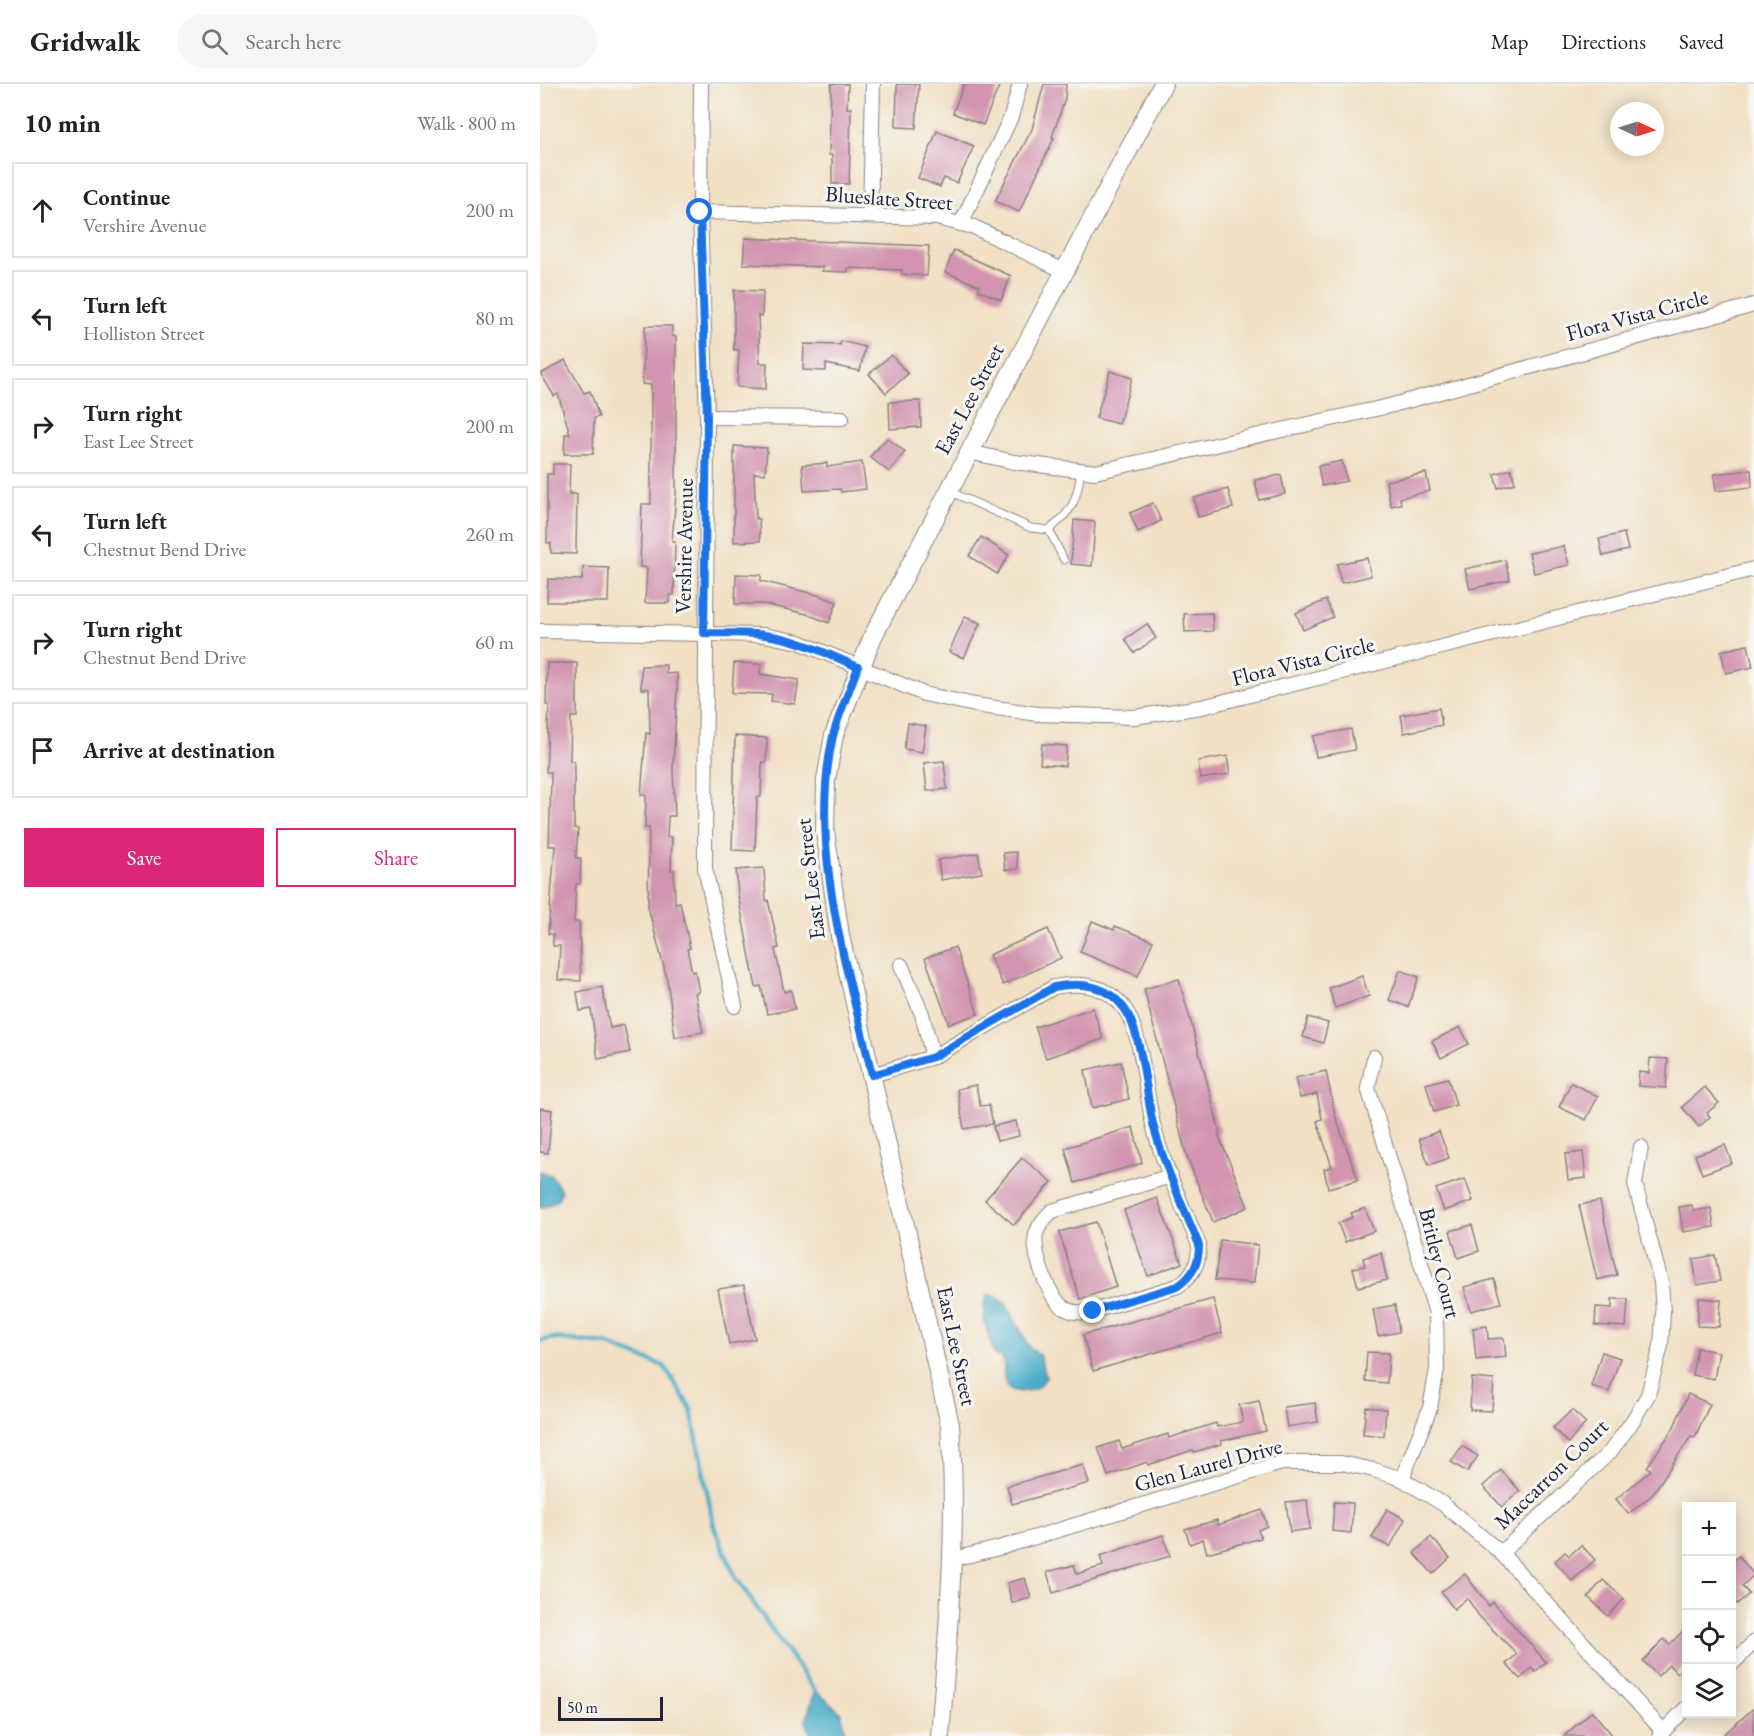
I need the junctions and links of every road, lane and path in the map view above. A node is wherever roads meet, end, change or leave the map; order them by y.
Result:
1 (701, 84) edge
2 (873, 84) edge
3 (1020, 84) edge
4 (1163, 84) edge
5 (700, 212) junction
6 (870, 216) junction
7 (961, 224) junction
8 (1064, 271) junction
9 (1754, 305) edge
10 (707, 417) junction
11 (842, 418) dead end
12 (969, 452) junction
13 (1082, 471) junction
14 (949, 490) junction
15 (1049, 530) junction
16 (1064, 560) dead end
17 (1754, 569) edge
18 (540, 631) edge
19 (704, 633) junction
20 (858, 667) junction
21 (900, 965) dead end
22 (735, 1006) dead end
23 (933, 1057) junction
24 (1374, 1057) dead end
25 (872, 1075) junction
26 (1641, 1147) dead end
27 (1171, 1176) junction
28 (1402, 1479) junction
29 (1501, 1553) junction
30 (953, 1559) junction
31 (1754, 1642) edge
32 (1736, 1659) edge
33 (1682, 1712) edge
34 (1661, 1733) edge
35 (940, 1736) edge

1 - 5 street, Vershire Avenue
2 - 6 street
3 - 7 street
4 - 8 street, East Lee Street
5 - 6 street, Blueslate Street
5 - 10 street, Vershire Avenue
6 - 7 street, Blueslate Street
7 - 8 street, Blueslate Street
8 - 12 street, East Lee Street
9 - 13 street, Flora Vista Circle
10 - 11 street
10 - 19 street, Vershire Avenue
12 - 13 street, Flora Vista Circle
12 - 14 street, East Lee Street
13 - 15 lane
14 - 15 lane
14 - 20 street, East Lee Street
15 - 16 lane
17 - 20 street, Flora Vista Circle
18 - 19 street, Flora Vista Circle
19 - 20 street, Flora Vista Circle
19 - 22 street, Vershire Avenue
20 - 25 street, East Lee Street
21 - 23 street
23 - 25 street
23 - 27 street
24 - 28 street, Britley Court
25 - 30 street, East Lee Street
26 - 29 street, Maccarron Court
27 - 27 street
28 - 29 street, Glen Laurel Drive
28 - 30 street, Glen Laurel Drive
29 - 34 street, Glen Laurel Drive
30 - 35 street, East Lee Street
31 - 32 street
33 - 34 street

